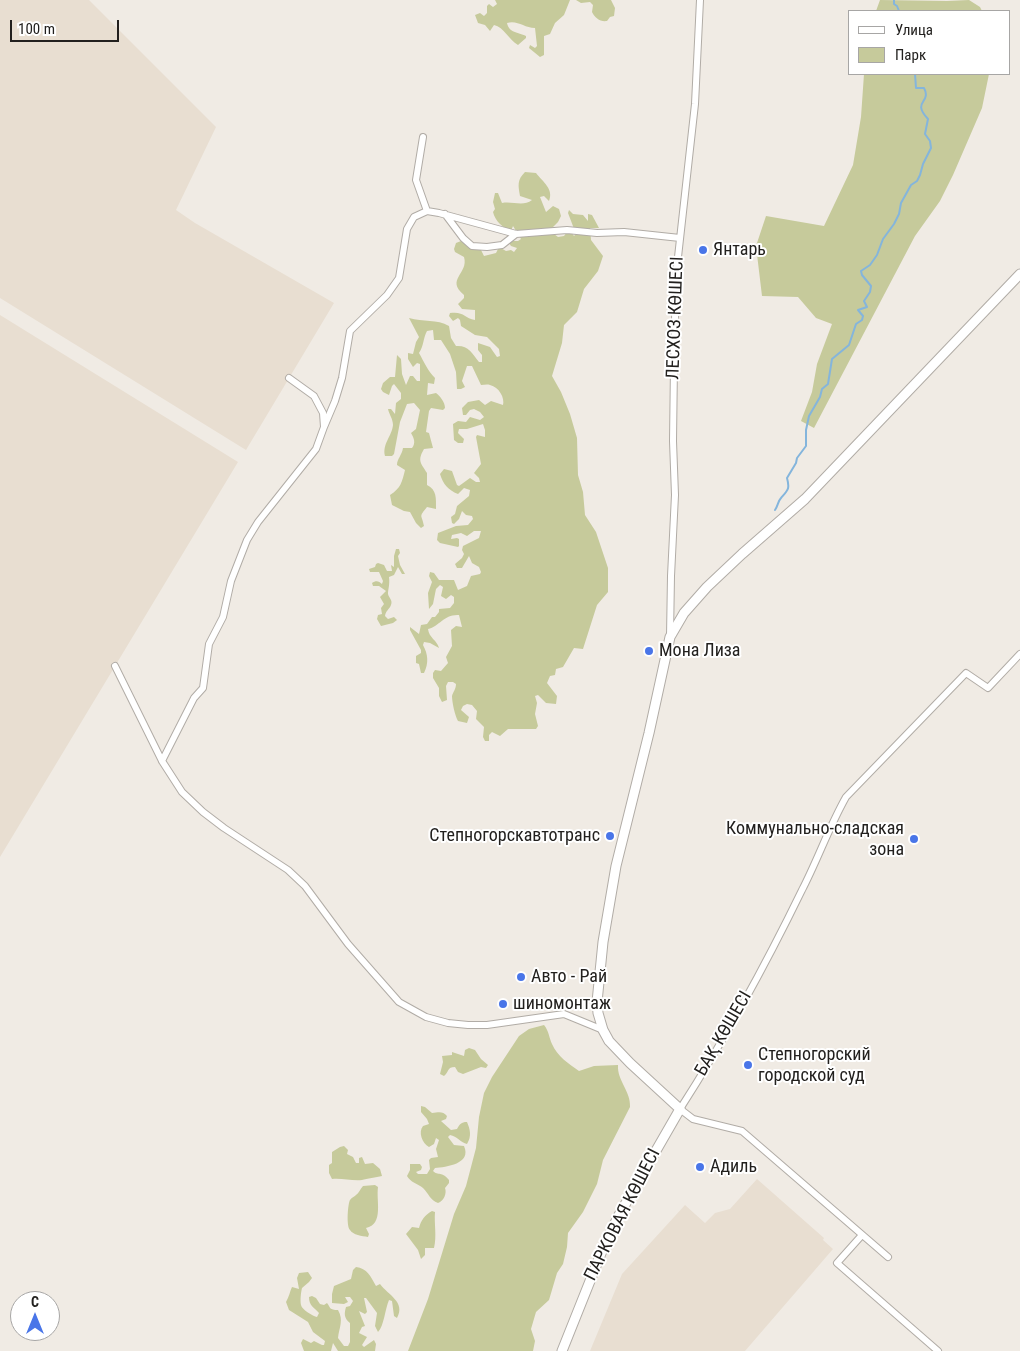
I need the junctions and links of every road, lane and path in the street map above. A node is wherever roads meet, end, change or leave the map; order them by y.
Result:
1 (700, 0) edge
2 (423, 137) dead end
3 (427, 211) junction
4 (445, 214) junction
5 (516, 234) junction
6 (680, 238) junction
7 (1020, 274) edge
8 (289, 378) dead end
9 (324, 427) junction
10 (670, 637) junction
11 (1020, 654) edge
12 (115, 666) dead end
13 (162, 761) junction
14 (603, 1030) junction
15 (680, 1109) junction
16 (862, 1235) junction
17 (888, 1257) dead end
18 (562, 1351) edge
19 (938, 1351) edge

1 - 6 street, ЛЕСХОЗ КӨШЕСІ
2 - 3 street
3 - 4 street
3 - 9 street
4 - 5 street
4 - 5 street
5 - 6 street
6 - 10 street, ЛЕСХОЗ КӨШЕСІ
7 - 10 street
8 - 9 street
9 - 13 street
10 - 14 street
11 - 15 street, БАҚ КӨШЕСІ
12 - 13 street
13 - 14 street
14 - 15 street
15 - 16 street
15 - 18 street, ПАРКОВАЯ КӨШЕСІ
16 - 17 street
16 - 19 street

